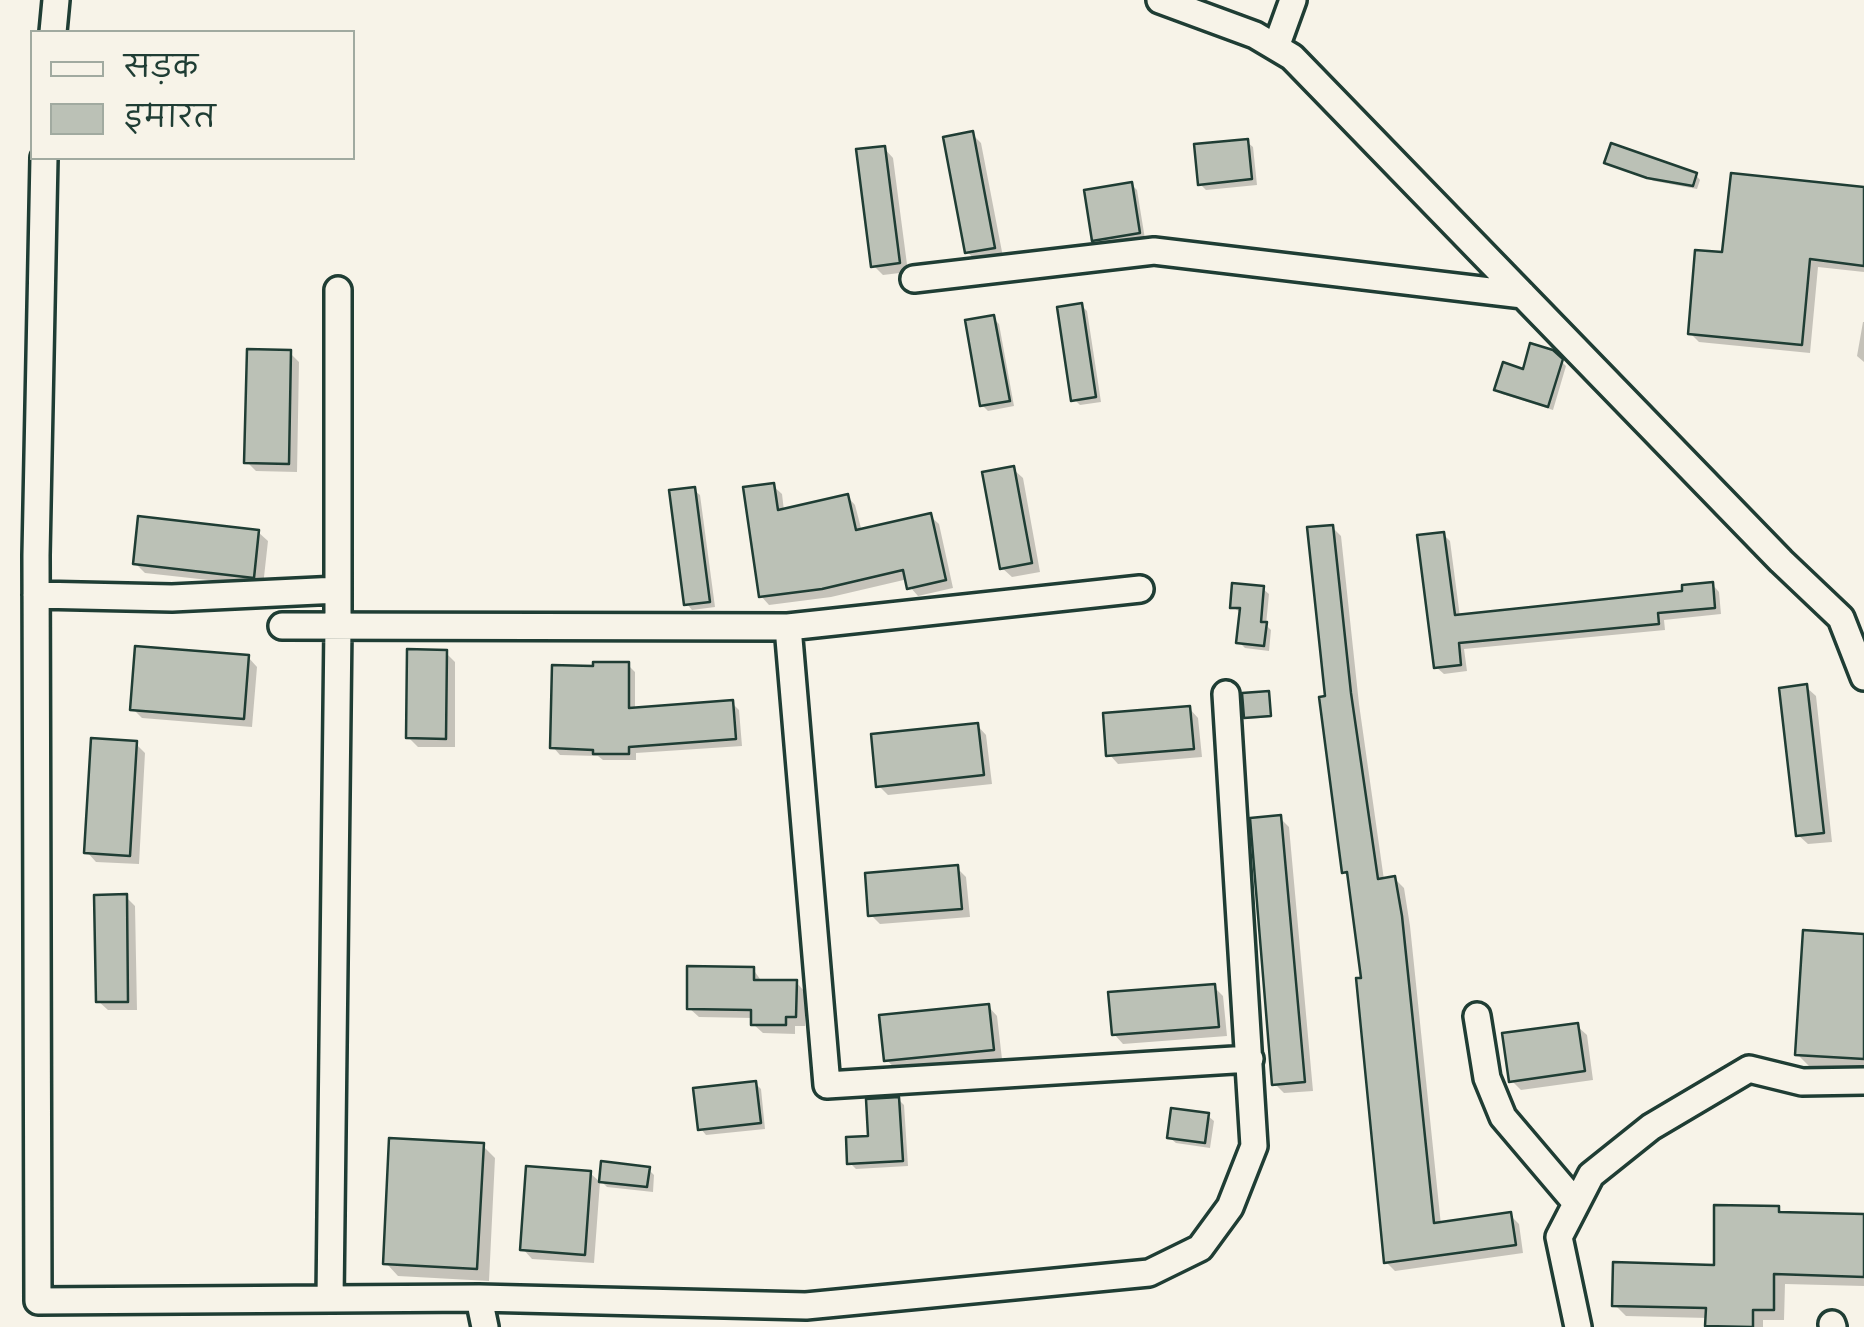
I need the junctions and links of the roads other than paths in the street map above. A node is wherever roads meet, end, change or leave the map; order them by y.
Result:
1 (56, 0) edge
2 (1160, 0) edge
3 (1293, 0) edge
4 (53, 30) edge
5 (1276, 47) junction
6 (44, 160) edge
7 (914, 279) dead end
8 (338, 290) dead end
9 (1523, 295) junction
10 (1140, 588) dead end
11 (338, 590) junction
12 (36, 595) junction
13 (282, 626) dead end
14 (338, 626) junction
15 (788, 627) junction
16 (1864, 678) edge
17 (1226, 694) dead end
18 (1477, 1016) dead end
19 (1250, 1059) junction
20 (1864, 1081) edge
21 (1576, 1203) junction
22 (330, 1298) junction
23 (479, 1298) junction
24 (485, 1327) edge
25 (1578, 1327) edge

1 - 4 street
2 - 5 street
3 - 5 street
5 - 9 street
6 - 12 street
7 - 9 street
8 - 11 street
9 - 16 street
10 - 15 street
11 - 12 street
11 - 14 street
12 - 22 street
13 - 14 street
14 - 15 street
14 - 22 street
15 - 19 street
17 - 19 street
18 - 21 street
19 - 23 street
20 - 21 street
21 - 25 street
22 - 23 street
23 - 24 street

